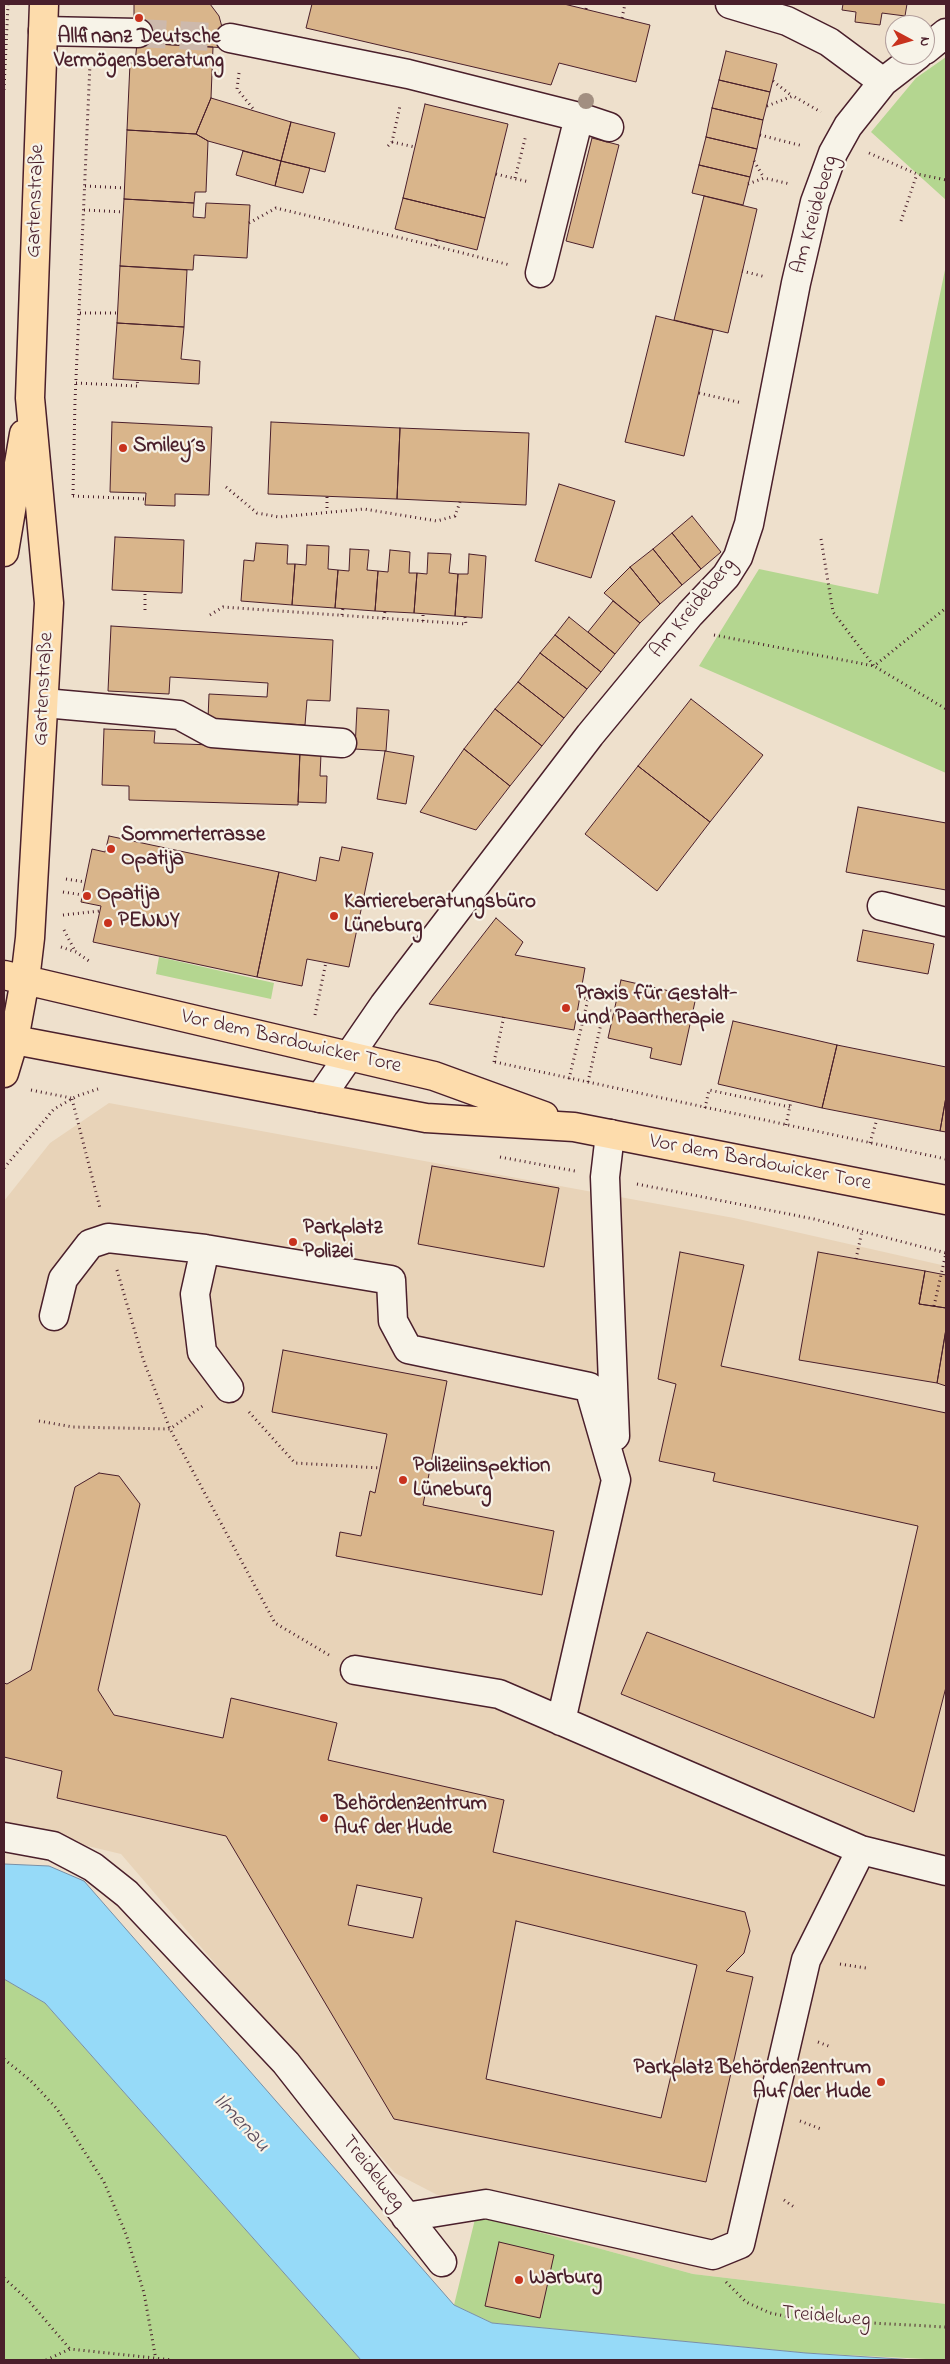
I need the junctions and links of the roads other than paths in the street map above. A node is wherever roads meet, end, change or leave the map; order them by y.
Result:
1 (44, 4) edge
2 (741, 5) edge
3 (43, 31) junction
4 (138, 33) tunnel mouth
5 (946, 33) edge
6 (236, 38) tunnel mouth
7 (935, 42) edge
8 (905, 65) edge
9 (883, 82) junction
10 (579, 117) junction
11 (609, 127) dead end
12 (538, 266) road end
13 (30, 398) junction
14 (4, 552) edge
15 (44, 703) junction
16 (342, 743) dead end
17 (882, 906) dead end
18 (946, 922) edge
19 (15, 977) edge
20 (9, 1039) edge
21 (348, 1057) junction
22 (13, 1081) edge
23 (320, 1098) junction
24 (574, 1127) junction
25 (610, 1134) junction
26 (946, 1200) edge
27 (205, 1249) junction
28 (54, 1316) dead end
29 (229, 1388) road end
30 (616, 1480) junction
31 (356, 1670) road end
32 (561, 1720) junction
33 (4, 1837) edge
34 (861, 1850) junction
35 (946, 1871) edge
36 (406, 2218) junction
37 (442, 2262) dead end

1 - 3 main road, Gartenstraße
2 - 9 street
3 - 4 street
3 - 13 main road, Gartenstraße
5 - 7 street
6 - 10 street
8 - 9 street, Am Kreideberg
9 - 21 street, Am Kreideberg
10 - 11 street
10 - 12 street
13 - 14 main road, Gartenstraße
13 - 15 main road, Gartenstraße
15 - 16 street
15 - 19 main road, Gartenstraße
17 - 18 street
19 - 20 main road, Gartenstraße
19 - 21 main road, Vor dem Bardowicker Tore
20 - 22 main road, Gartenstraße
20 - 23 main road, Vor dem Bardowicker Tore
21 - 23 street, Am Kreideberg
21 - 24 main road, Vor dem Bardowicker Tore
23 - 24 main road, Vor dem Bardowicker Tore
24 - 25 main road, Vor dem Bardowicker Tore
25 - 26 main road, Vor dem Bardowicker Tore
25 - 30 street
27 - 28 street
27 - 29 street
27 - 30 street
30 - 32 street
31 - 32 street
32 - 34 street
33 - 36 street, Treidelweg
34 - 35 street
34 - 36 street, Treidelweg
36 - 37 street

